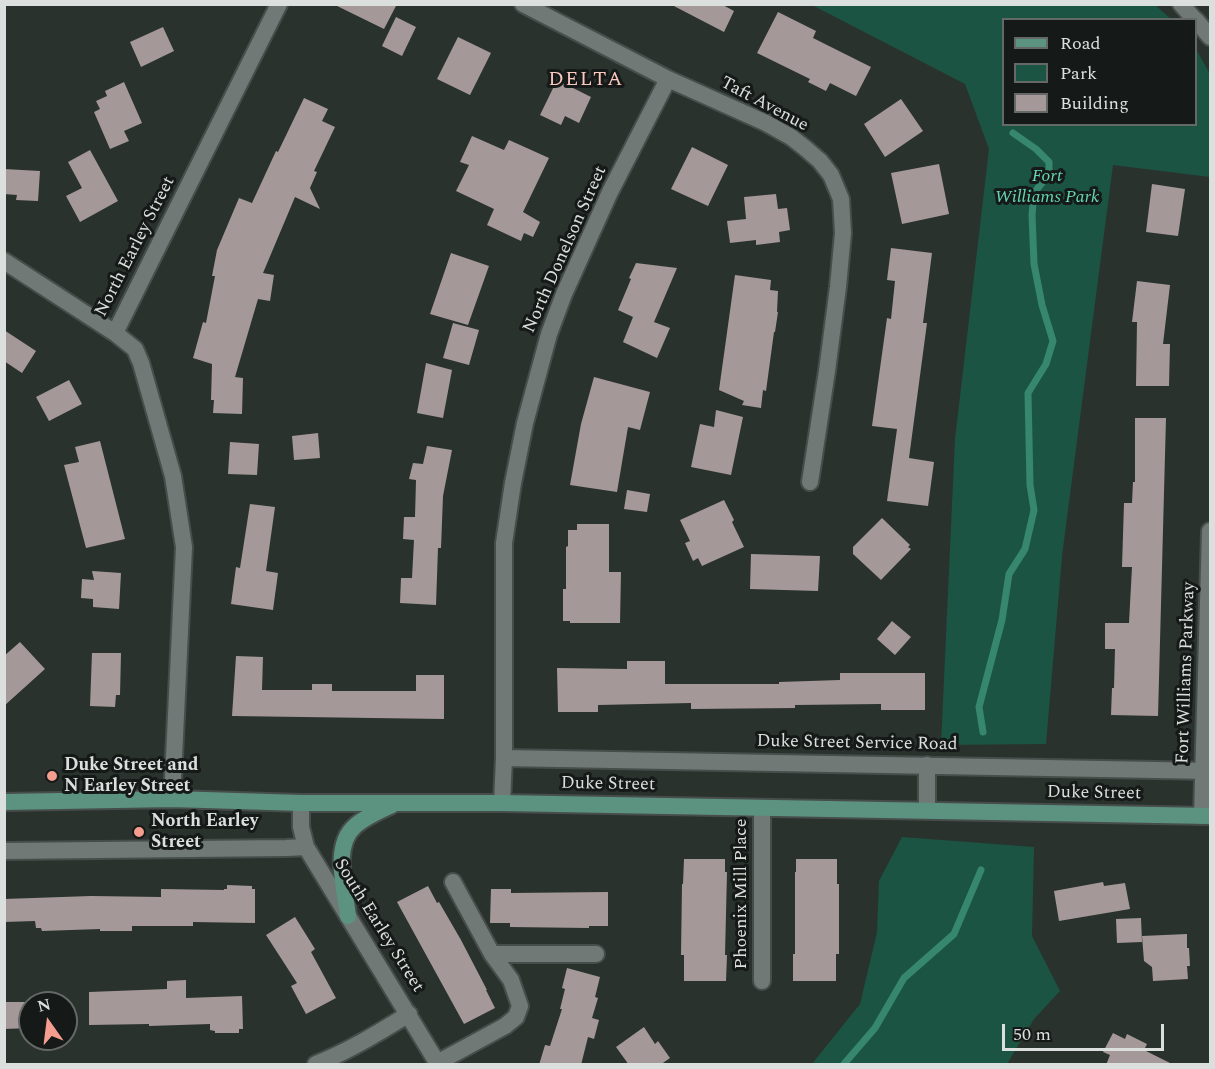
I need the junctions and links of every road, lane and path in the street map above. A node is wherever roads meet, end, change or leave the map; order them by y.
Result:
1 (279, 4) edge
2 (523, 4) edge
3 (1181, 4) edge
4 (1193, 18) edge
5 (1197, 22) edge
6 (1210, 37) edge
7 (668, 79) junction
8 (4, 261) edge
9 (115, 333) junction
10 (810, 482) dead end
11 (1210, 531) edge
12 (504, 758) junction
13 (927, 765) junction
14 (1207, 770) edge
15 (172, 799) junction
16 (4, 802) edge
17 (502, 802) junction
18 (301, 803) junction
19 (396, 803) junction
20 (762, 808) junction
21 (927, 810) junction
22 (1206, 816) edge
23 (306, 847) junction
24 (4, 851) edge
25 (453, 882) dead end
26 (348, 916) junction
27 (492, 954) junction
28 (596, 954) dead end
29 (762, 981) dead end
30 (409, 1014) junction
31 (438, 1064) edge
32 (316, 1065) edge

1 - 9 street, North Earley Street
2 - 7 street, Taft Avenue
3 - 4 street
5 - 6 street
7 - 10 street, Taft Avenue
7 - 12 street, North Donelson Street
8 - 9 street
9 - 15 street, North Earley Street
11 - 14 street, Fort Williams Parkway
12 - 13 street, Duke Street Service Road
12 - 17 street, North Donelson Street
13 - 14 street, Duke Street Service Road
13 - 21 street
14 - 22 street, Fort Williams Parkway
15 - 16 main road, Duke Street
15 - 18 main road, Duke Street
17 - 19 main road, Duke Street
17 - 20 main road, Duke Street
18 - 19 main road, Duke Street
18 - 23 street, South Earley Street
19 - 26 main road
20 - 21 main road, Duke Street
20 - 29 street, Phoenix Mill Place
21 - 22 main road, Duke Street
23 - 24 street
23 - 26 street, South Earley Street
25 - 27 street
26 - 30 street, South Earley Street
27 - 28 street
27 - 31 street
30 - 31 street, South Earley Street
30 - 32 street

